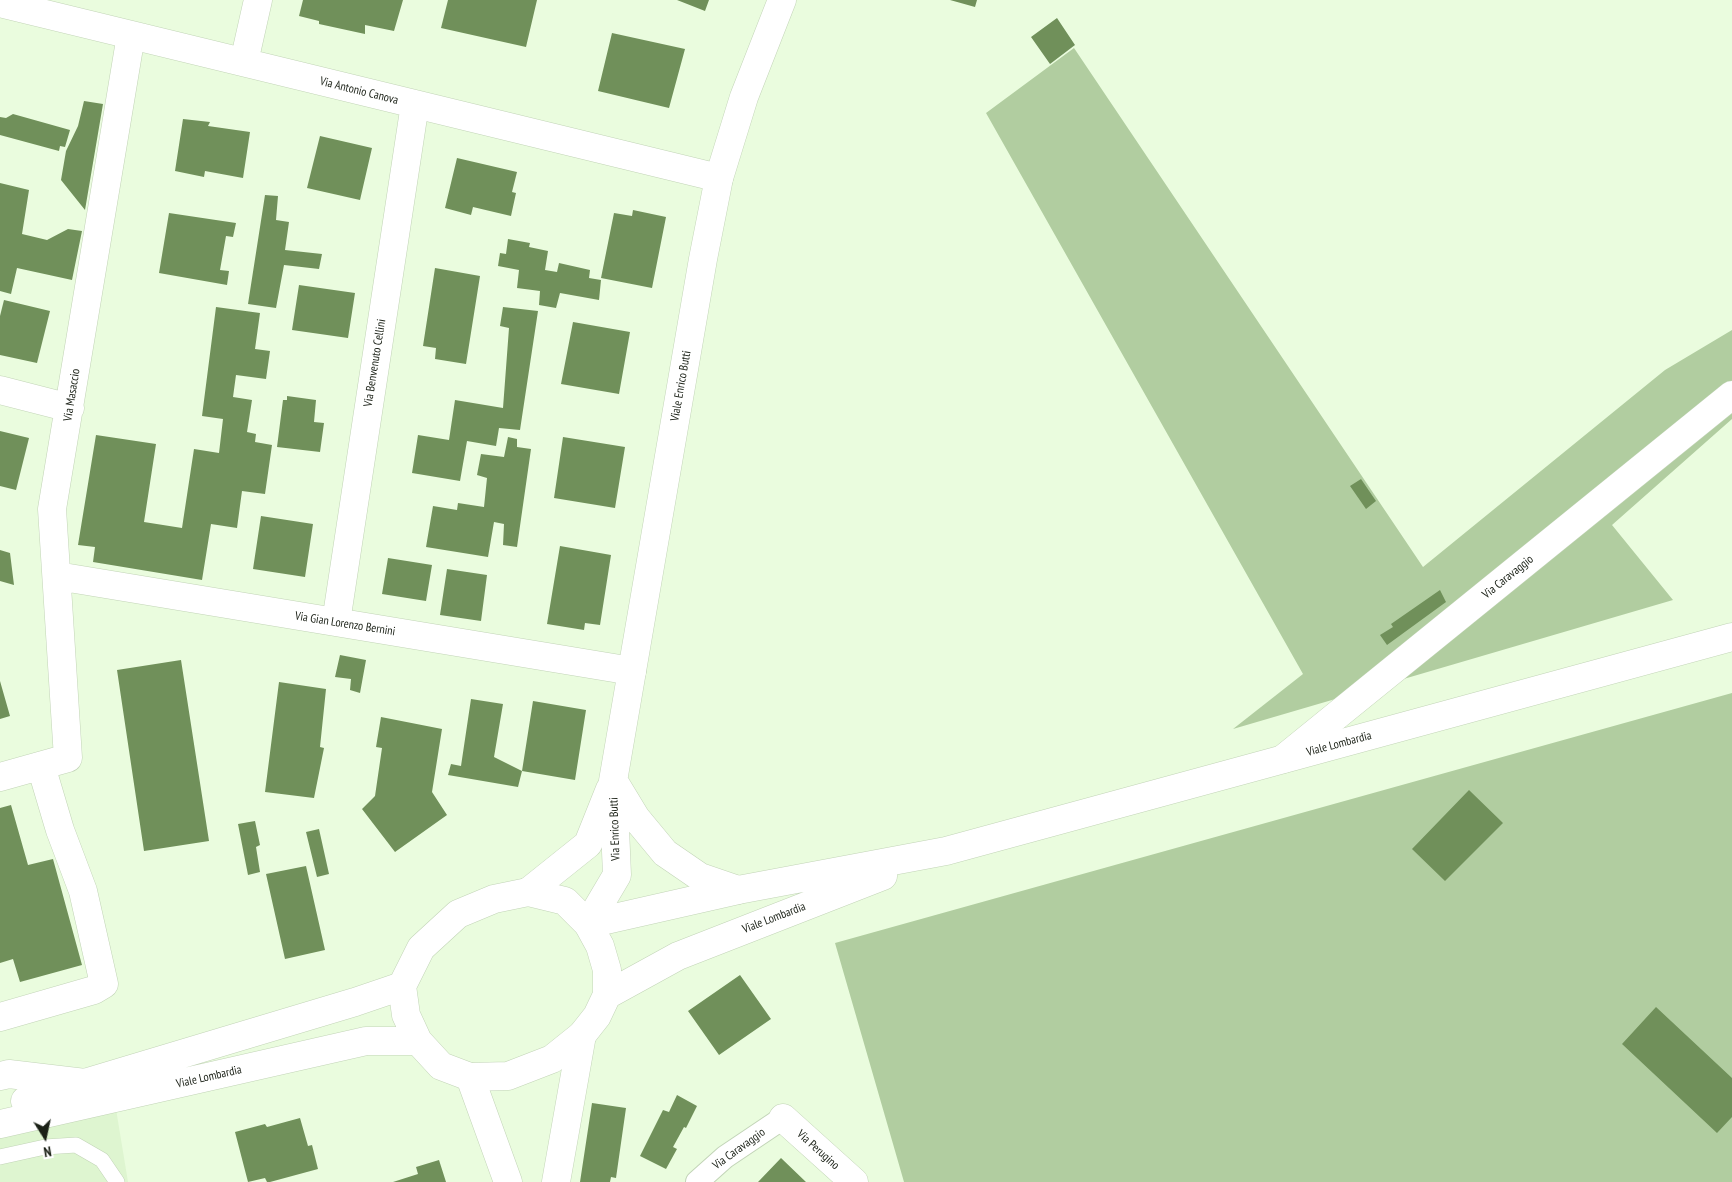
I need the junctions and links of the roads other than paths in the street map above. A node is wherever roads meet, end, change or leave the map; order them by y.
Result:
1 (258, 0) edge
2 (782, 0) edge
3 (0, 3) edge
4 (131, 35) junction
5 (244, 62) junction
6 (414, 104) junction
7 (719, 178) junction
8 (0, 390) edge
9 (1732, 395) edge
10 (70, 408) junction
11 (57, 576) junction
12 (336, 622) junction
13 (1732, 638) edge
14 (632, 672) junction
15 (1283, 759) junction
16 (41, 766) junction
17 (0, 777) edge
18 (614, 781) junction
19 (946, 851) junction
20 (738, 890) junction
21 (528, 892) junction
22 (588, 924) junction
23 (402, 986) junction
24 (608, 995) junction
25 (0, 1017) edge
26 (582, 1035) junction
27 (418, 1041) junction
28 (0, 1076) edge
29 (470, 1077) junction
30 (85, 1083) junction
31 (0, 1109) edge
32 (783, 1118) joint
33 (0, 1124) edge
34 (0, 1157) edge
35 (117, 1182) edge
36 (508, 1182) edge
37 (556, 1182) edge
38 (696, 1182) edge
39 (854, 1182) edge

1 - 5 street
2 - 7 street, Viale Enrico Butti
3 - 4 street, Via Antonio Canova
4 - 5 street, Via Antonio Canova
4 - 10 street, Via Masaccio
5 - 6 street, Via Antonio Canova
6 - 7 street, Via Antonio Canova
6 - 12 street, Via Benvenuto Cellini
7 - 14 street, Viale Enrico Butti
8 - 10 street
9 - 15 street, Via Caravaggio
10 - 11 street, Via Masaccio
11 - 12 street, Via Gian Lorenzo Bernini
11 - 16 street, Via Masaccio
12 - 14 street, Via Gian Lorenzo Bernini
13 - 15 street, Viale Lombardia
14 - 18 street, Viale Enrico Butti
15 - 19 street, Viale Lombardia
16 - 17 street
16 - 25 street
18 - 20 street
18 - 21 street, Via Enrico Butti
18 - 22 street, Via Enrico Butti
19 - 20 street, Viale Lombardia
19 - 24 street, Viale Lombardia
20 - 22 street, Viale Lombardia
21 - 22 street
21 - 23 street
22 - 24 street
23 - 27 street
23 - 30 street
24 - 26 street
26 - 29 street
26 - 37 street
27 - 29 street
27 - 33 street, Viale Lombardia
28 - 30 street
29 - 36 street
30 - 31 street
32 - 38 street, Via Caravaggio
32 - 39 street, Via Perugino
34 - 35 lane

